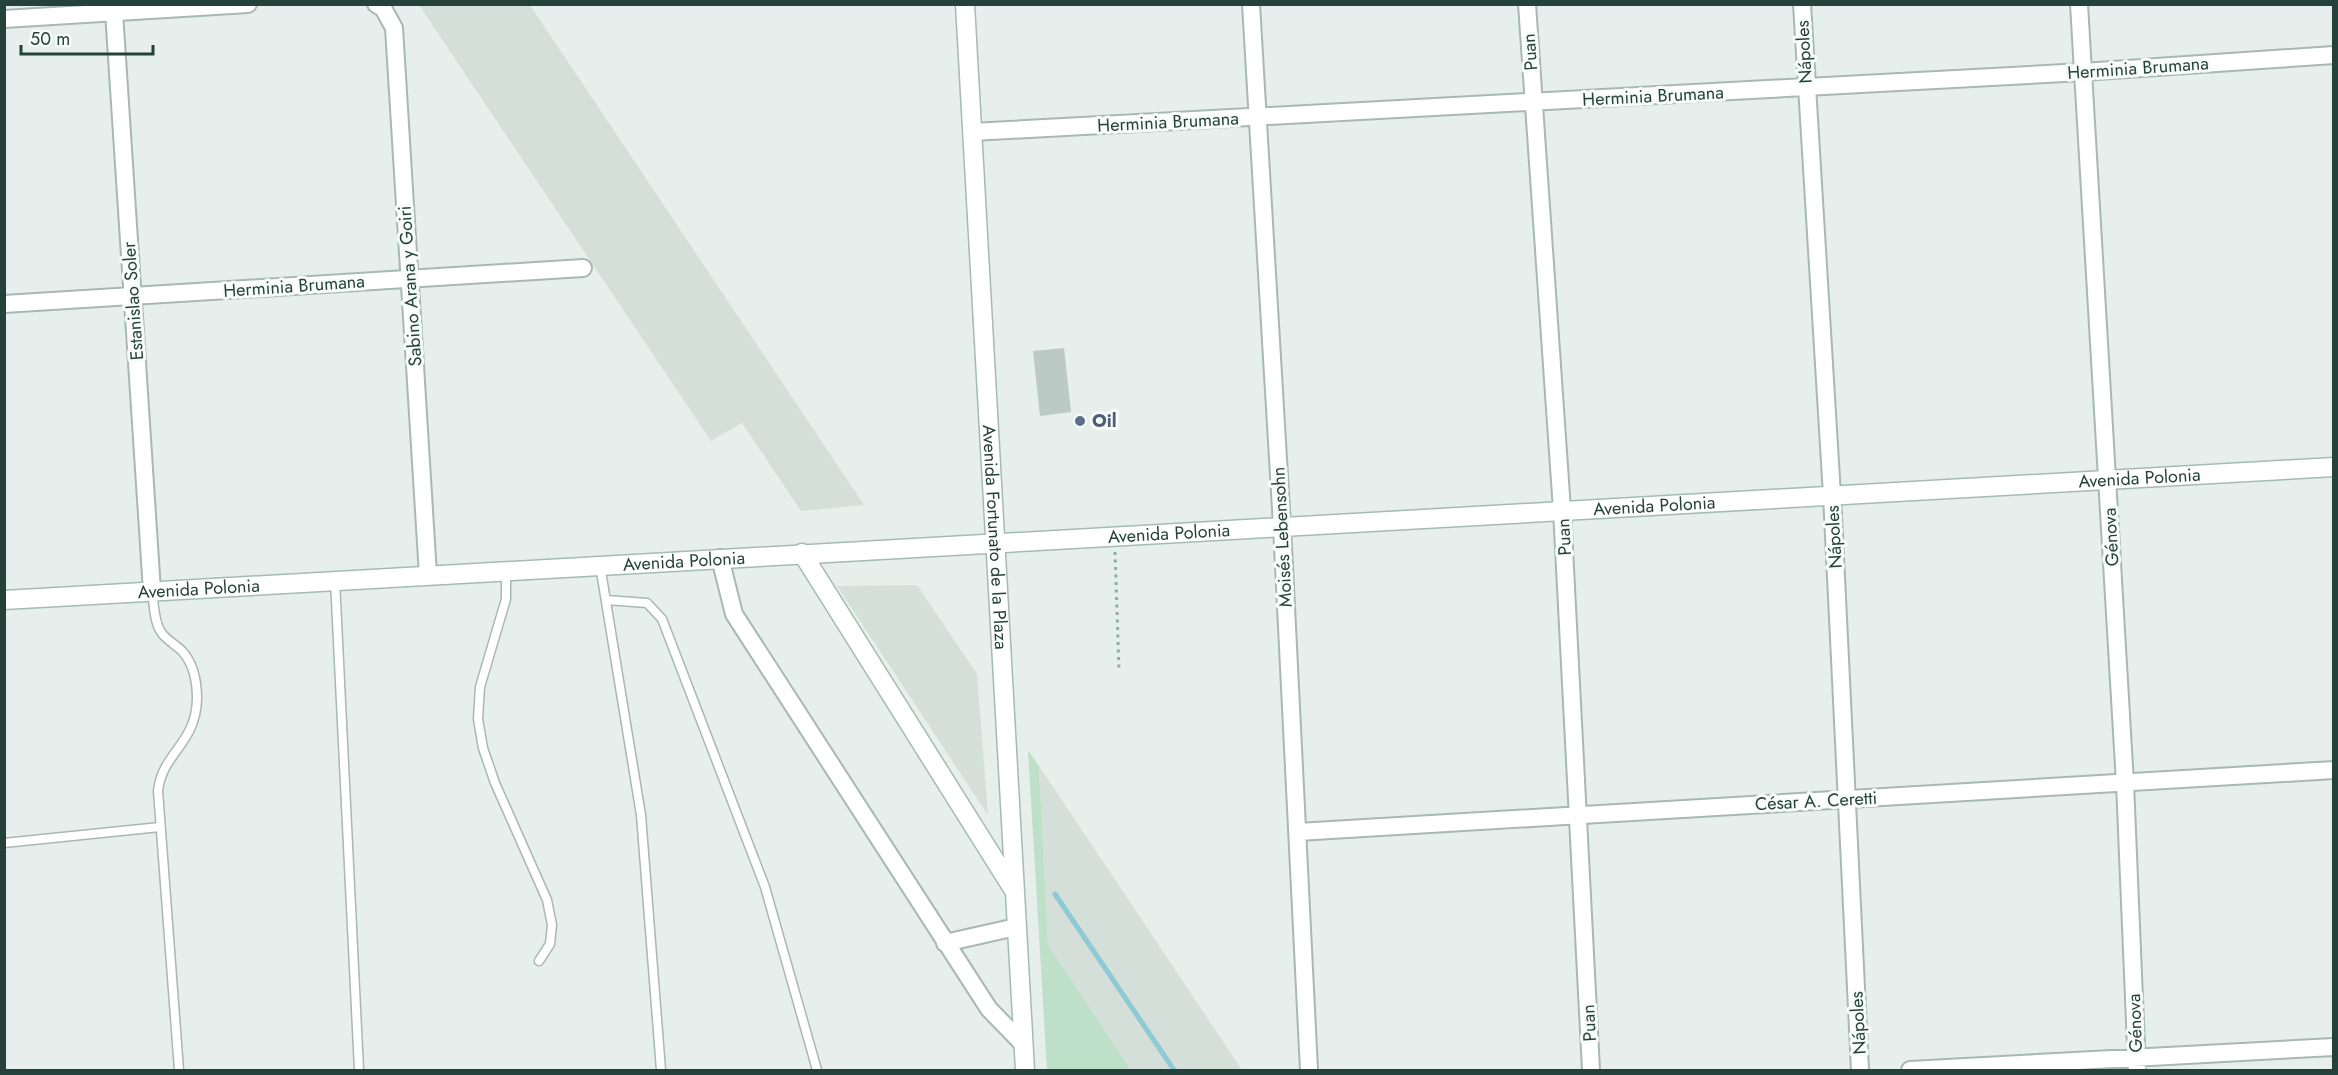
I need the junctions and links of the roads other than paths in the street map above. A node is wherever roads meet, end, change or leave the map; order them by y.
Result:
1 (248, 4) edge
2 (376, 4) edge
3 (965, 4) edge
4 (1251, 4) edge
5 (1527, 4) edge
6 (1802, 4) edge
7 (2079, 4) edge
8 (114, 12) junction
9 (4, 19) edge
10 (2334, 55) edge
11 (2083, 72) junction
12 (1806, 87) junction
13 (1534, 102) junction
14 (1258, 117) junction
15 (972, 132) junction
16 (583, 268) dead end
17 (409, 279) junction
18 (133, 296) junction
19 (4, 304) edge
20 (2334, 467) edge
21 (2107, 479) junction
22 (1832, 495) junction
23 (1562, 510) junction
24 (1282, 525) junction
25 (994, 542) junction
26 (802, 553) junction
27 (720, 558) junction
28 (600, 565) junction
29 (506, 570) junction
30 (428, 575) junction
31 (335, 580) junction
32 (152, 591) junction
33 (4, 600) edge
34 (606, 600) junction
35 (2334, 770) edge
36 (2125, 783) junction
37 (1848, 800) junction
38 (1579, 816) junction
39 (160, 827) junction
40 (1298, 832) junction
41 (4, 843) edge
42 (1014, 891) junction
43 (1016, 927) junction
44 (945, 943) junction
45 (539, 961) dead end
46 (1023, 1044) junction
47 (2334, 1047) edge
48 (2137, 1064) edge
49 (179, 1071) edge
50 (359, 1071) edge
51 (662, 1071) edge
52 (817, 1071) edge
53 (1024, 1071) edge
54 (1309, 1071) edge
55 (1591, 1071) edge
56 (1860, 1071) edge
57 (1910, 1071) edge

1 - 8 street
2 - 17 street, Sabino Arana y Goiri
3 - 15 main road, Avenida Fortunato de la Plaza
4 - 14 street, Moisés Lebensohn
5 - 13 street, Puan
6 - 12 street, Nápoles
7 - 11 street, Génova
8 - 9 street
8 - 18 street, Estanislao Soler
10 - 11 street, Herminia Brumana
11 - 12 street, Herminia Brumana
11 - 21 street, Génova
12 - 13 street, Herminia Brumana
12 - 22 street, Nápoles
13 - 14 street, Herminia Brumana
13 - 23 street, Puan
14 - 15 street, Herminia Brumana
14 - 24 street, Moisés Lebensohn
15 - 25 main road, Avenida Fortunato de la Plaza
16 - 17 street, Herminia Brumana
17 - 18 street, Herminia Brumana
17 - 30 street, Sabino Arana y Goiri
18 - 19 street, Herminia Brumana
18 - 32 street, Estanislao Soler
20 - 21 main road, Avenida Polonia
21 - 22 main road, Avenida Polonia
21 - 36 street, Génova
22 - 23 main road, Avenida Polonia
22 - 37 street, Nápoles
23 - 24 main road, Avenida Polonia
23 - 38 street, Puan
24 - 25 main road, Avenida Polonia
24 - 40 street, Moisés Lebensohn
25 - 26 main road, Avenida Polonia
25 - 42 main road, Avenida Fortunato de la Plaza
26 - 27 main road, Avenida Polonia
26 - 42 main road
27 - 28 main road, Avenida Polonia
27 - 44 street
28 - 29 main road, Avenida Polonia
28 - 34 lane
29 - 30 main road, Avenida Polonia
29 - 45 lane
30 - 31 main road, Avenida Polonia
31 - 32 main road, Avenida Polonia
31 - 50 lane
32 - 33 main road, Avenida Polonia
32 - 39 lane
34 - 51 lane
34 - 52 lane
35 - 36 street, César A. Ceretti
36 - 37 street, César A. Ceretti
36 - 48 street, Génova
37 - 38 street, César A. Ceretti
37 - 56 street, Nápoles
38 - 40 street, César A. Ceretti
38 - 55 street, Puan
39 - 41 lane
39 - 49 lane
40 - 54 street, Moisés Lebensohn
42 - 43 main road, Avenida Fortunato de la Plaza
43 - 44 street
43 - 46 main road, Avenida Fortunato de la Plaza
44 - 46 street
46 - 53 main road, Avenida Fortunato de la Plaza
47 - 48 street
48 - 57 street

